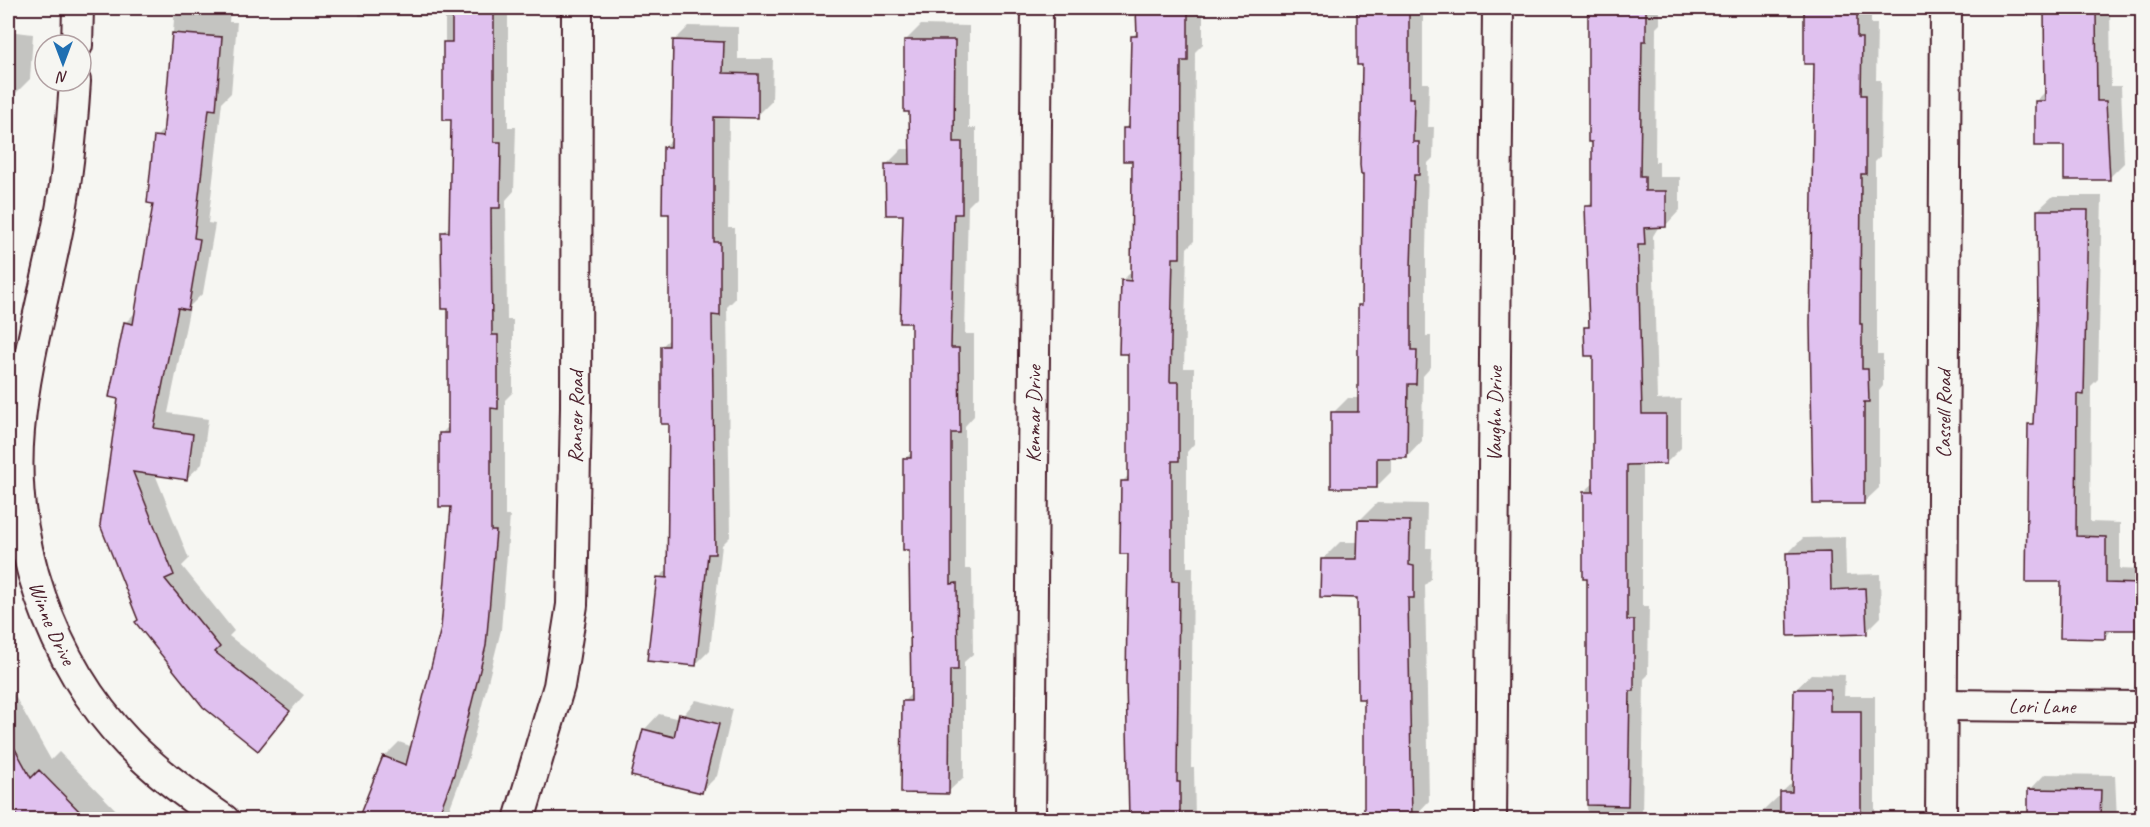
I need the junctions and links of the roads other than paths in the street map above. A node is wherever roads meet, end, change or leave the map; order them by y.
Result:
1 (78, 8) edge
2 (577, 8) edge
3 (1036, 8) edge
4 (1498, 8) edge
5 (1946, 8) edge
6 (77, 33) edge
7 (74, 93) edge
8 (19, 354) edge
9 (1942, 705) junction
10 (2142, 707) edge
11 (224, 819) edge
12 (519, 819) edge
13 (1030, 819) edge
14 (1491, 819) edge
15 (1941, 819) edge

1 - 6 street
2 - 12 street, Ranser Road
3 - 13 street, Kenmar Drive
4 - 14 street, Vaughn Drive
5 - 9 street, Cassell Road
7 - 8 street, Winne Drive
8 - 11 street, Winne Drive
9 - 10 street, Lori Lane
9 - 15 street, Cassell Road

